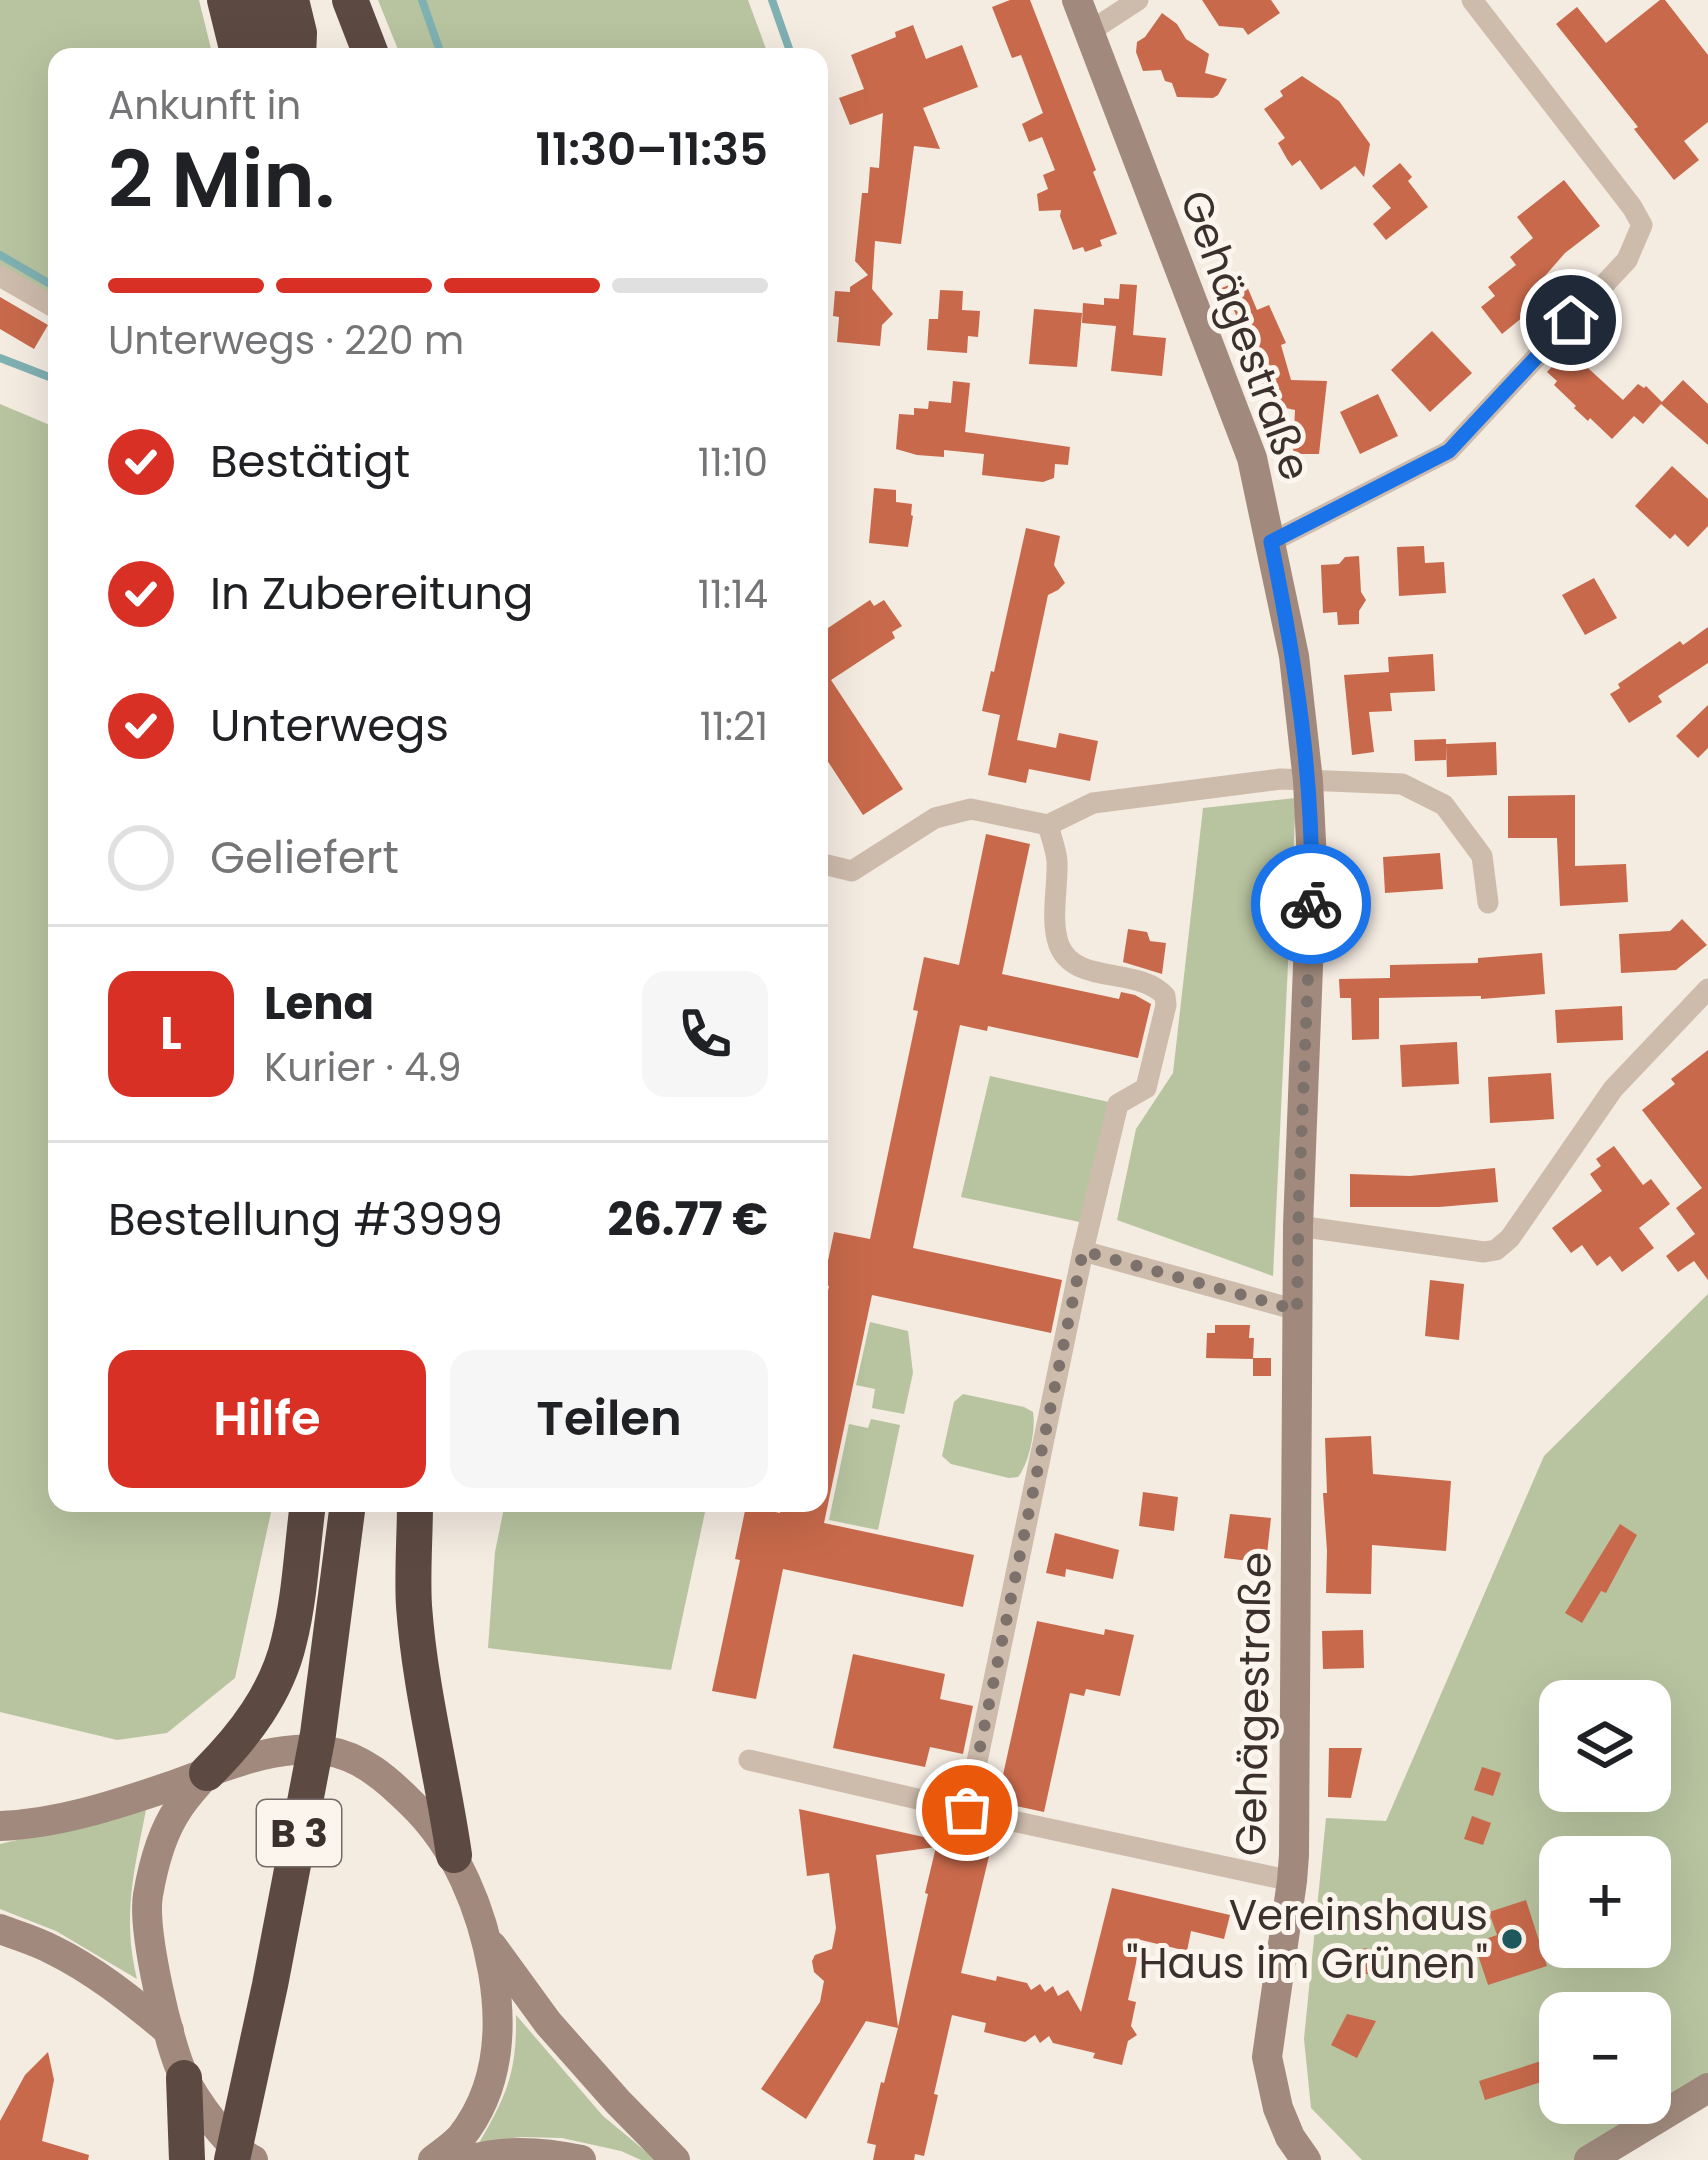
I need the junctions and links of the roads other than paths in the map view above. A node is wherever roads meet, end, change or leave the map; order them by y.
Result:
1 (225, 0) edge
2 (258, 0) edge
3 (350, 0) edge
4 (1076, 0) edge
5 (1138, 0) edge
6 (1472, 0) edge
7 (1089, 32) junction
8 (290, 37) edge
9 (237, 48) edge
10 (369, 48) edge
11 (0, 276) edge
12 (48, 304) edge
13 (1271, 542) junction
14 (1308, 781) junction
15 (1048, 825) junction
16 (828, 865) edge
17 (1487, 903) dead end
18 (1708, 989) edge
19 (1298, 1226) junction
20 (1083, 1251) junction
21 (1297, 1310) junction
22 (307, 1512) edge
23 (347, 1512) edge
24 (415, 1512) edge
25 (749, 1760) dead end
26 (207, 1773) junction
27 (967, 1810) junction
28 (0, 1826) edge
29 (454, 1855) junction
30 (1292, 1881) junction
31 (0, 1929) edge
32 (487, 1939) junction
33 (169, 2031) junction
34 (184, 2078) junction
35 (1708, 2088) edge
36 (187, 2160) edge
37 (232, 2160) edge
38 (253, 2160) edge
39 (433, 2160) edge
40 (469, 2160) edge
41 (581, 2160) edge
42 (675, 2160) edge
43 (1306, 2160) edge
44 (1588, 2160) edge

1 - 9 highway
2 - 8 highway
3 - 10 highway
4 - 7 street, Gehägestraße
5 - 7 street
6 - 13 street
7 - 13 street, Gehägestraße
11 - 12 street
13 - 14 street, Gehägestraße
14 - 15 street
14 - 17 street
14 - 19 street, Gehägestraße
15 - 16 street
15 - 20 street
18 - 19 street
19 - 21 street, Gehägestraße
20 - 21 street
20 - 27 street
21 - 30 street, Gehägestraße
22 - 26 highway
23 - 37 highway, B 3, bridge
24 - 29 highway
25 - 27 street
26 - 28 street
26 - 29 street
26 - 33 street
27 - 30 street
29 - 32 street
30 - 43 street, Gehägestraße
31 - 33 street
32 - 39 street
32 - 42 street
33 - 34 street
34 - 36 highway
34 - 38 street
35 - 44 street
40 - 41 street

